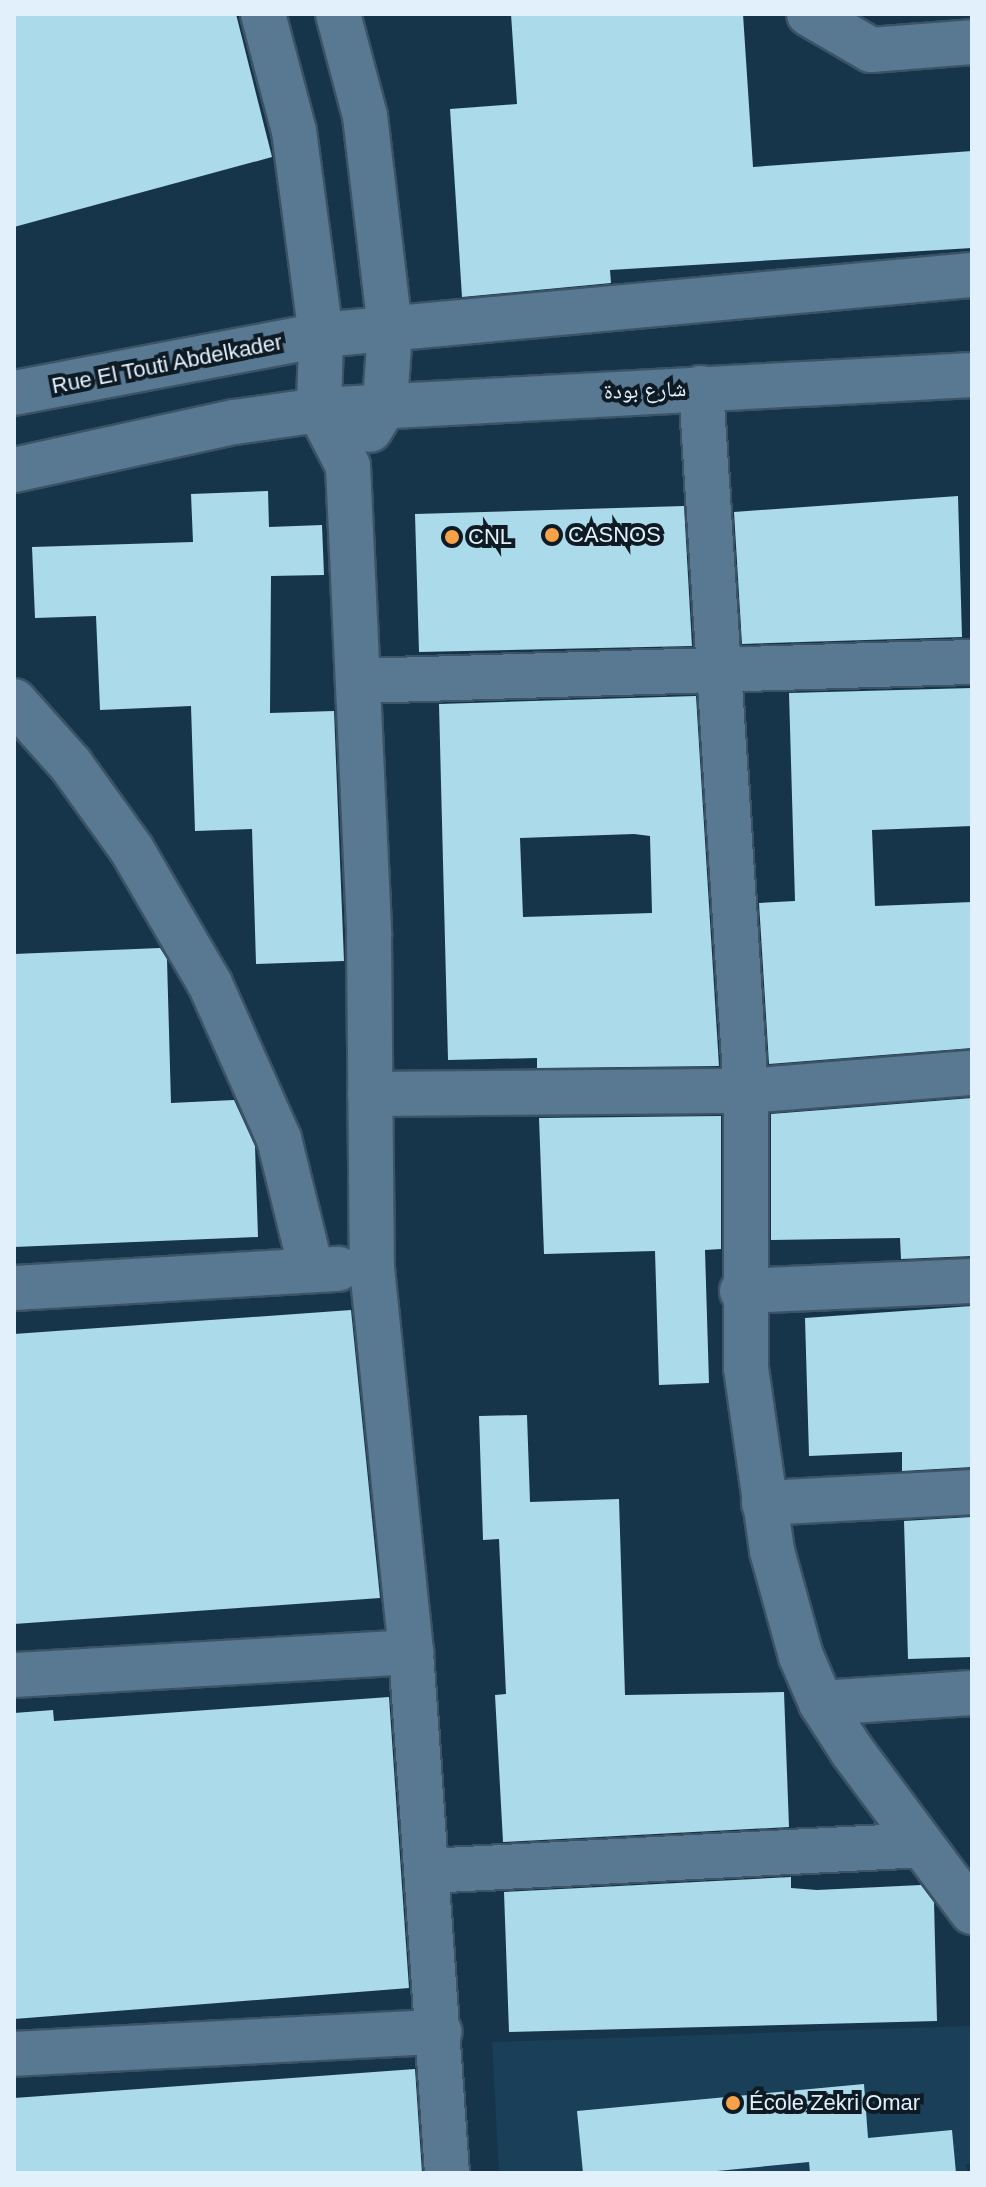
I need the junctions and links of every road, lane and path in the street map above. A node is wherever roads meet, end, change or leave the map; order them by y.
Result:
1 (263, 14) edge
2 (338, 14) edge
3 (809, 14) edge
4 (972, 42) edge
5 (972, 275) edge
6 (390, 329) junction
7 (321, 335) junction
8 (972, 375) edge
9 (701, 388) junction
10 (14, 393) edge
11 (385, 405) junction
12 (319, 410) junction
13 (348, 466) junction
14 (14, 470) edge
15 (972, 662) edge
16 (719, 670) junction
17 (359, 681) junction
18 (14, 701) edge
19 (972, 1073) edge
20 (746, 1091) junction
21 (370, 1094) junction
22 (311, 1268) junction
23 (372, 1268) junction
24 (972, 1281) edge
25 (14, 1288) edge
26 (742, 1291) junction
27 (972, 1492) edge
28 (764, 1503) junction
29 (411, 1652) junction
30 (14, 1675) edge
31 (972, 1693) edge
32 (821, 1703) junction
33 (920, 1845) junction
34 (427, 1871) junction
35 (972, 1912) edge
36 (439, 2032) junction
37 (14, 2054) edge
38 (447, 2173) edge

1 - 7 street
2 - 6 street
3 - 4 street
5 - 6 street
6 - 7 street
6 - 11 street
7 - 10 street, Rue El Touti Abdelkader
7 - 12 street
8 - 9 street, شارع بودة
9 - 11 street, شارع بودة
9 - 16 street
11 - 12 street, شارع بودة
11 - 13 street
12 - 13 street
12 - 14 street
13 - 17 street
15 - 16 street
16 - 17 street
16 - 20 street
17 - 21 street
18 - 22 street
19 - 20 street
20 - 21 street
20 - 26 street
21 - 23 street
22 - 23 street
22 - 25 street
23 - 29 street
24 - 26 street
26 - 28 street
27 - 28 street
28 - 32 street
29 - 30 street
29 - 34 street
31 - 32 street
32 - 33 street
33 - 34 street
33 - 35 street
34 - 36 street
36 - 37 street
36 - 38 street

